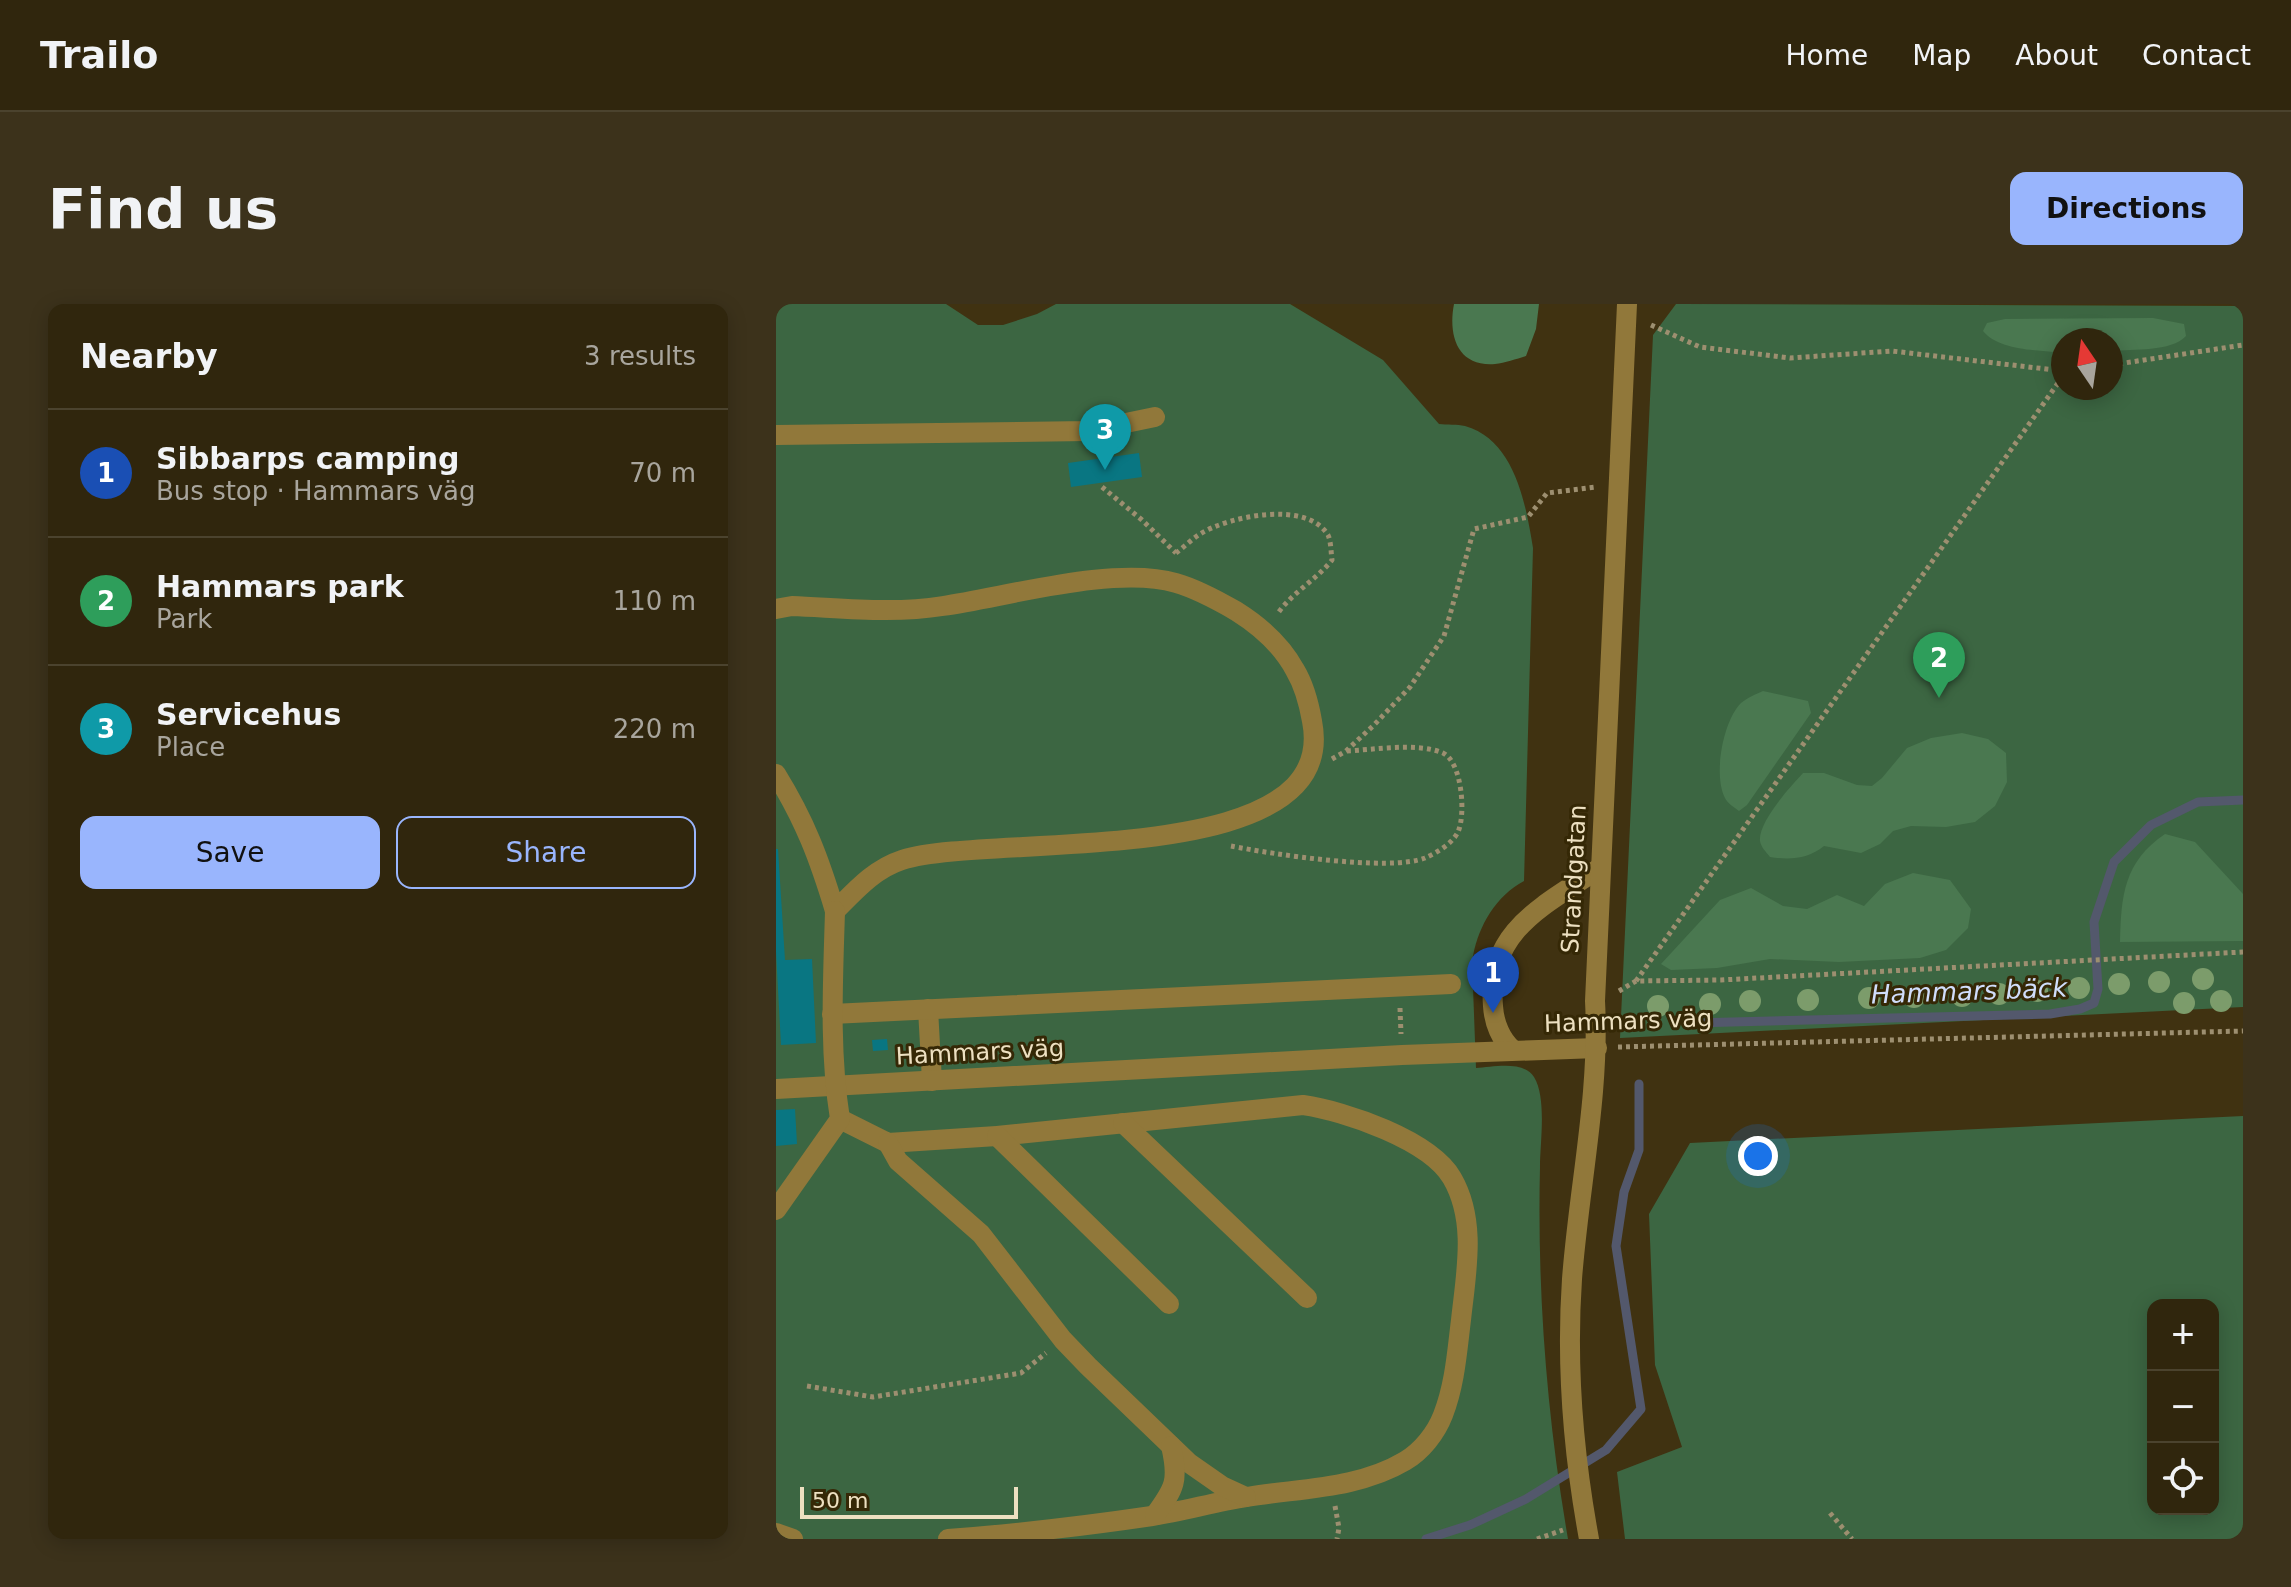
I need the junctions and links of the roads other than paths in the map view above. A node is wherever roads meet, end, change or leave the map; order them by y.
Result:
1 (1627, 309) edge
2 (1155, 417) dead end
3 (776, 435) edge
4 (776, 609) edge
5 (776, 774) edge
6 (1601, 867) junction
7 (835, 911) junction
8 (1451, 984) dead end
9 (928, 1009) junction
10 (832, 1014) junction
11 (1597, 1048) junction
12 (1513, 1050) junction
13 (932, 1081) junction
14 (835, 1086) junction
15 (776, 1089) edge
16 (840, 1119) junction
17 (1123, 1123) junction
18 (997, 1136) junction
19 (888, 1143) junction
20 (776, 1210) edge
21 (1307, 1298) dead end
22 (1169, 1304) dead end
23 (1171, 1446) junction
24 (1246, 1497) junction
25 (1155, 1515) junction
26 (776, 1533) edge
27 (793, 1539) edge
28 (948, 1539) edge
29 (1589, 1539) edge

1 - 6 street, Strandgatan
2 - 3 street
4 - 7 street
5 - 7 street
6 - 11 street, Strandgatan
6 - 12 street
7 - 10 street
8 - 9 street
9 - 10 street
9 - 13 street
10 - 14 street
11 - 12 street, Hammars väg
11 - 29 street, Strandgatan
12 - 13 street, Hammars väg
13 - 14 street, Hammars väg
14 - 15 street, Hammars väg
14 - 16 street
16 - 19 street
16 - 20 street
17 - 18 street
17 - 21 street
17 - 24 street
18 - 19 street
18 - 22 street
19 - 23 street
23 - 24 street
23 - 25 street
24 - 25 street
25 - 28 street
26 - 27 street

